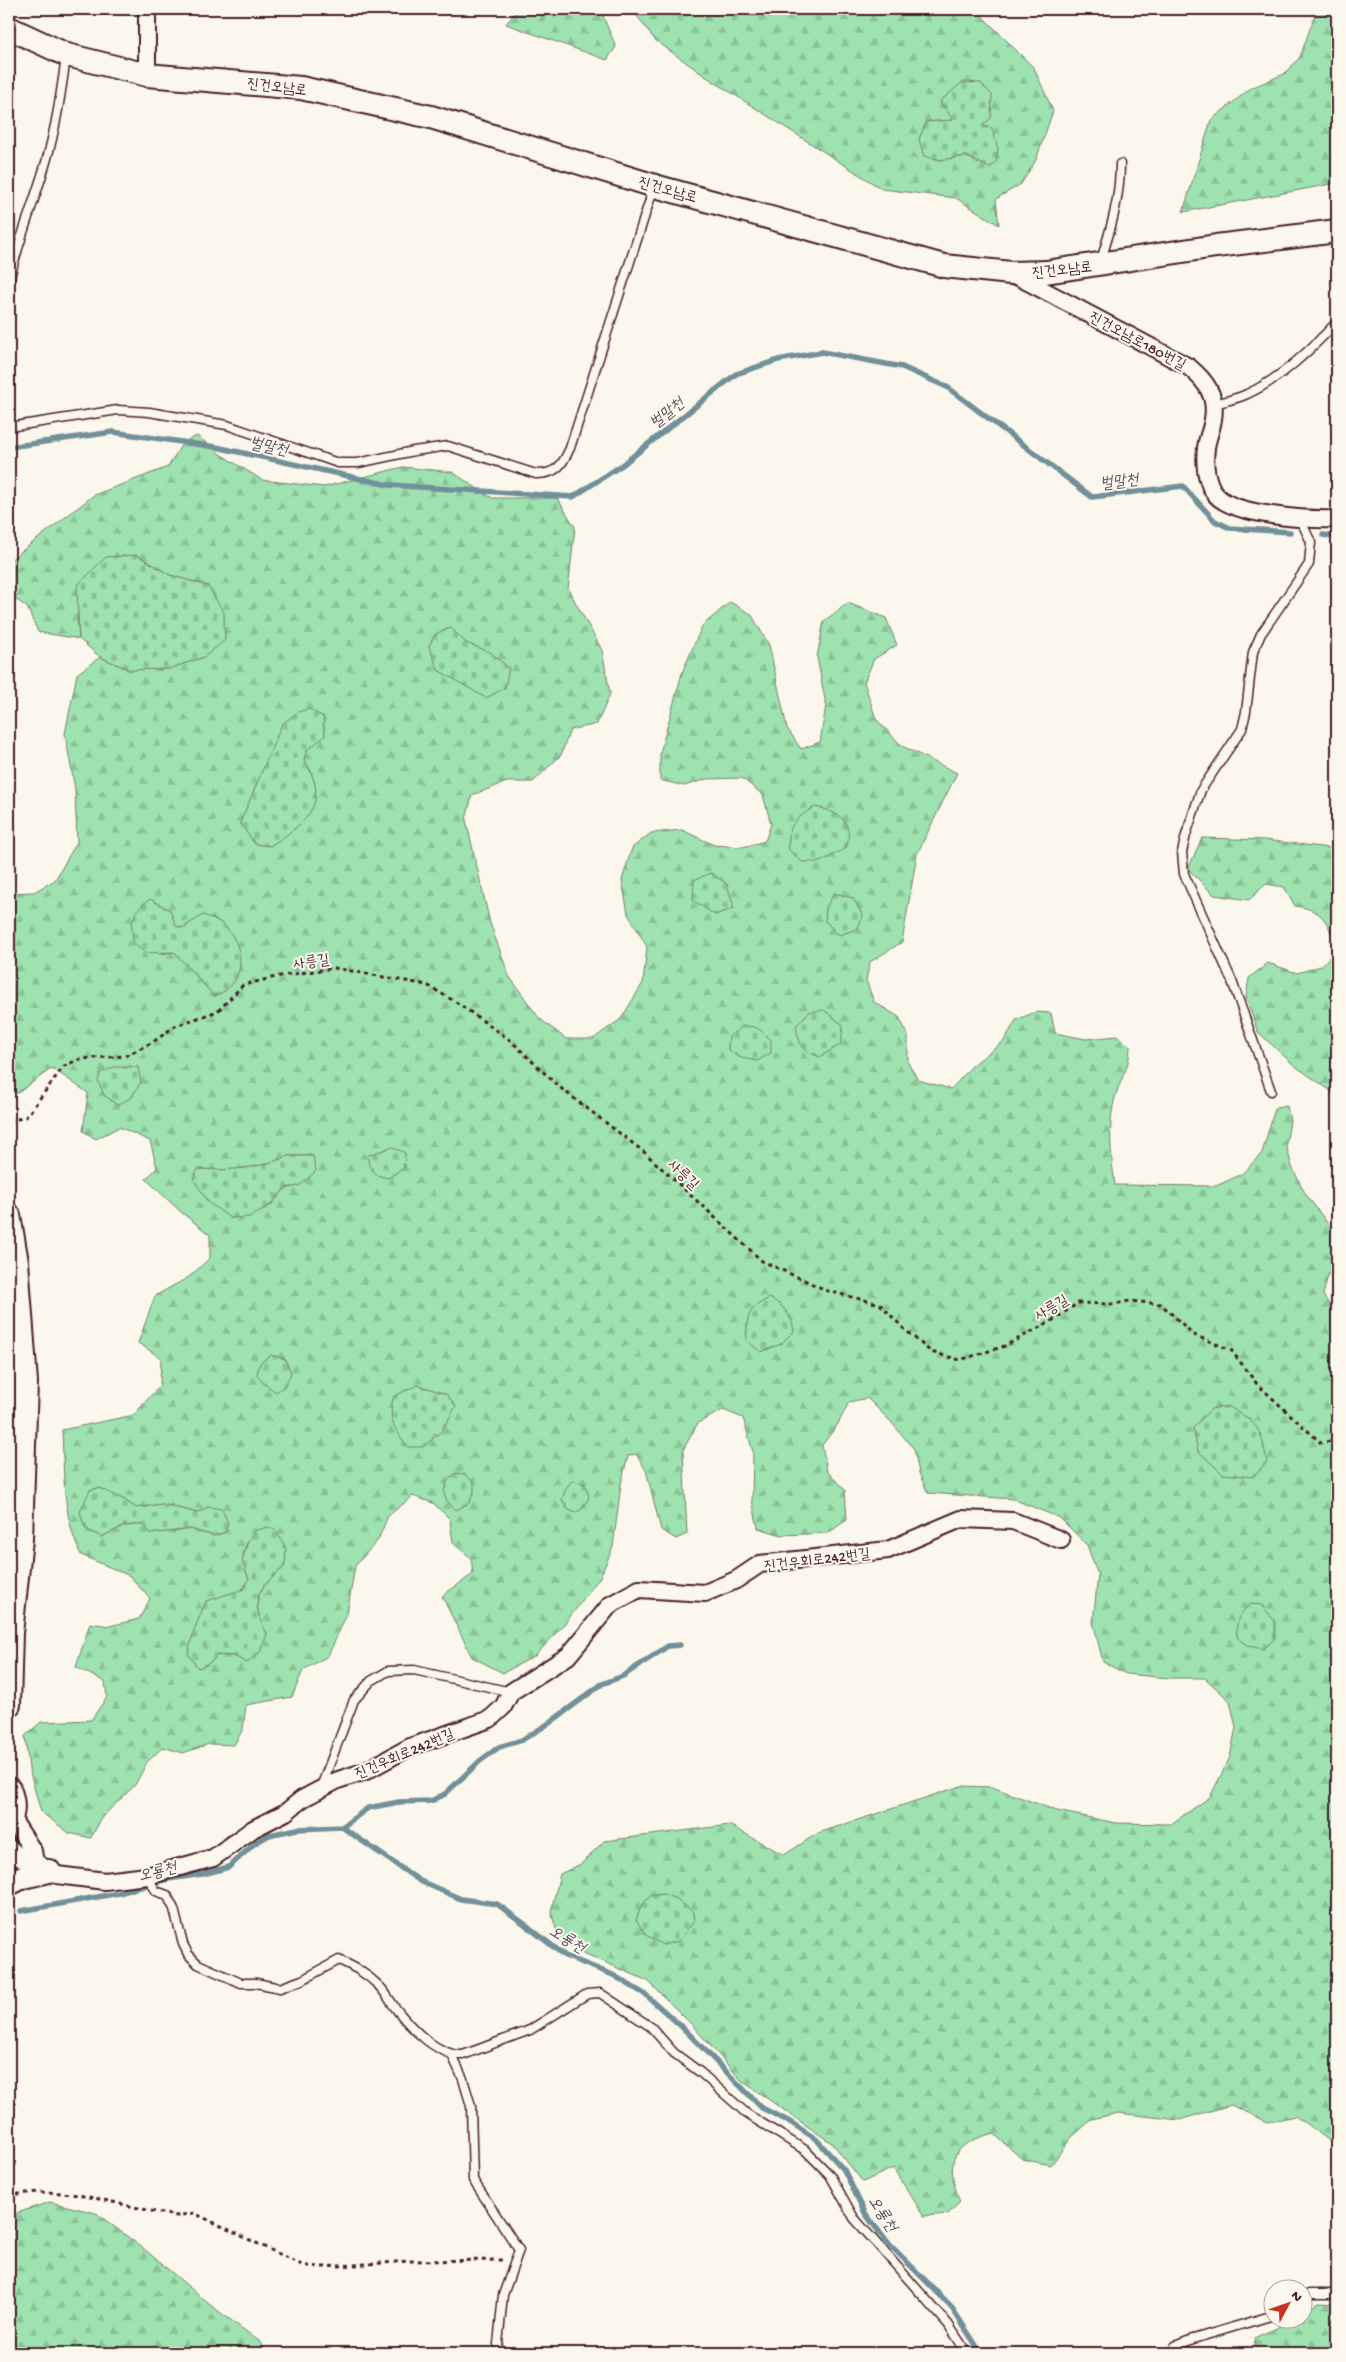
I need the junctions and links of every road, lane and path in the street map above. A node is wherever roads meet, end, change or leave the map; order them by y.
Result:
1 (146, 9) edge
2 (9, 28) edge
3 (67, 55) junction
4 (147, 75) junction
5 (1120, 164) dead end
6 (655, 186) junction
7 (1337, 231) edge
8 (1100, 265) junction
9 (1011, 273) junction
10 (9, 282) edge
11 (1337, 322) edge
12 (1214, 404) junction
13 (9, 427) edge
14 (1300, 519) junction
15 (1337, 519) edge
16 (1271, 1091) dead end
17 (9, 1121) edge
18 (9, 1215) edge
19 (1337, 1440) edge
20 (1061, 1540) dead end
21 (10, 1637) edge
22 (511, 1692) junction
23 (9, 1705) edge
24 (9, 1789) edge
25 (320, 1789) junction
26 (10, 1820) edge
27 (9, 1848) edge
28 (42, 1867) junction
29 (148, 1878) junction
30 (9, 1884) edge
31 (452, 2055) junction
32 (9, 2196) edge
33 (517, 2258) junction
34 (1314, 2294) edge
35 (1337, 2294) edge
36 (1264, 2318) edge
37 (498, 2344) dead end
38 (967, 2353) edge
39 (1173, 2353) edge

1 - 4 street
2 - 3 main road, 진건오남로
3 - 4 main road, 진건오남로
3 - 10 lane
4 - 6 main road, 진건오남로
5 - 8 lane
6 - 9 main road, 진건오남로
6 - 13 lane
7 - 8 main road, 진건오남로
8 - 9 main road, 진건오남로
9 - 12 street, 진건오남로180번길
11 - 12 lane
12 - 14 street
14 - 15 street
14 - 16 lane
17 - 19 path, 사릉길
18 - 21 main road
20 - 22 street, 진건우회로242번길
21 - 23 main road
22 - 25 street, 진건우회로242번길
22 - 25 lane
24 - 26 main road
25 - 29 street, 진건우회로242번길
26 - 28 street
27 - 28 street, 진건우회로242번길
28 - 29 street, 진건우회로242번길
28 - 30 main road
29 - 31 lane
31 - 33 lane
31 - 38 lane
32 - 33 path
33 - 37 lane
34 - 35 lane
36 - 39 lane

